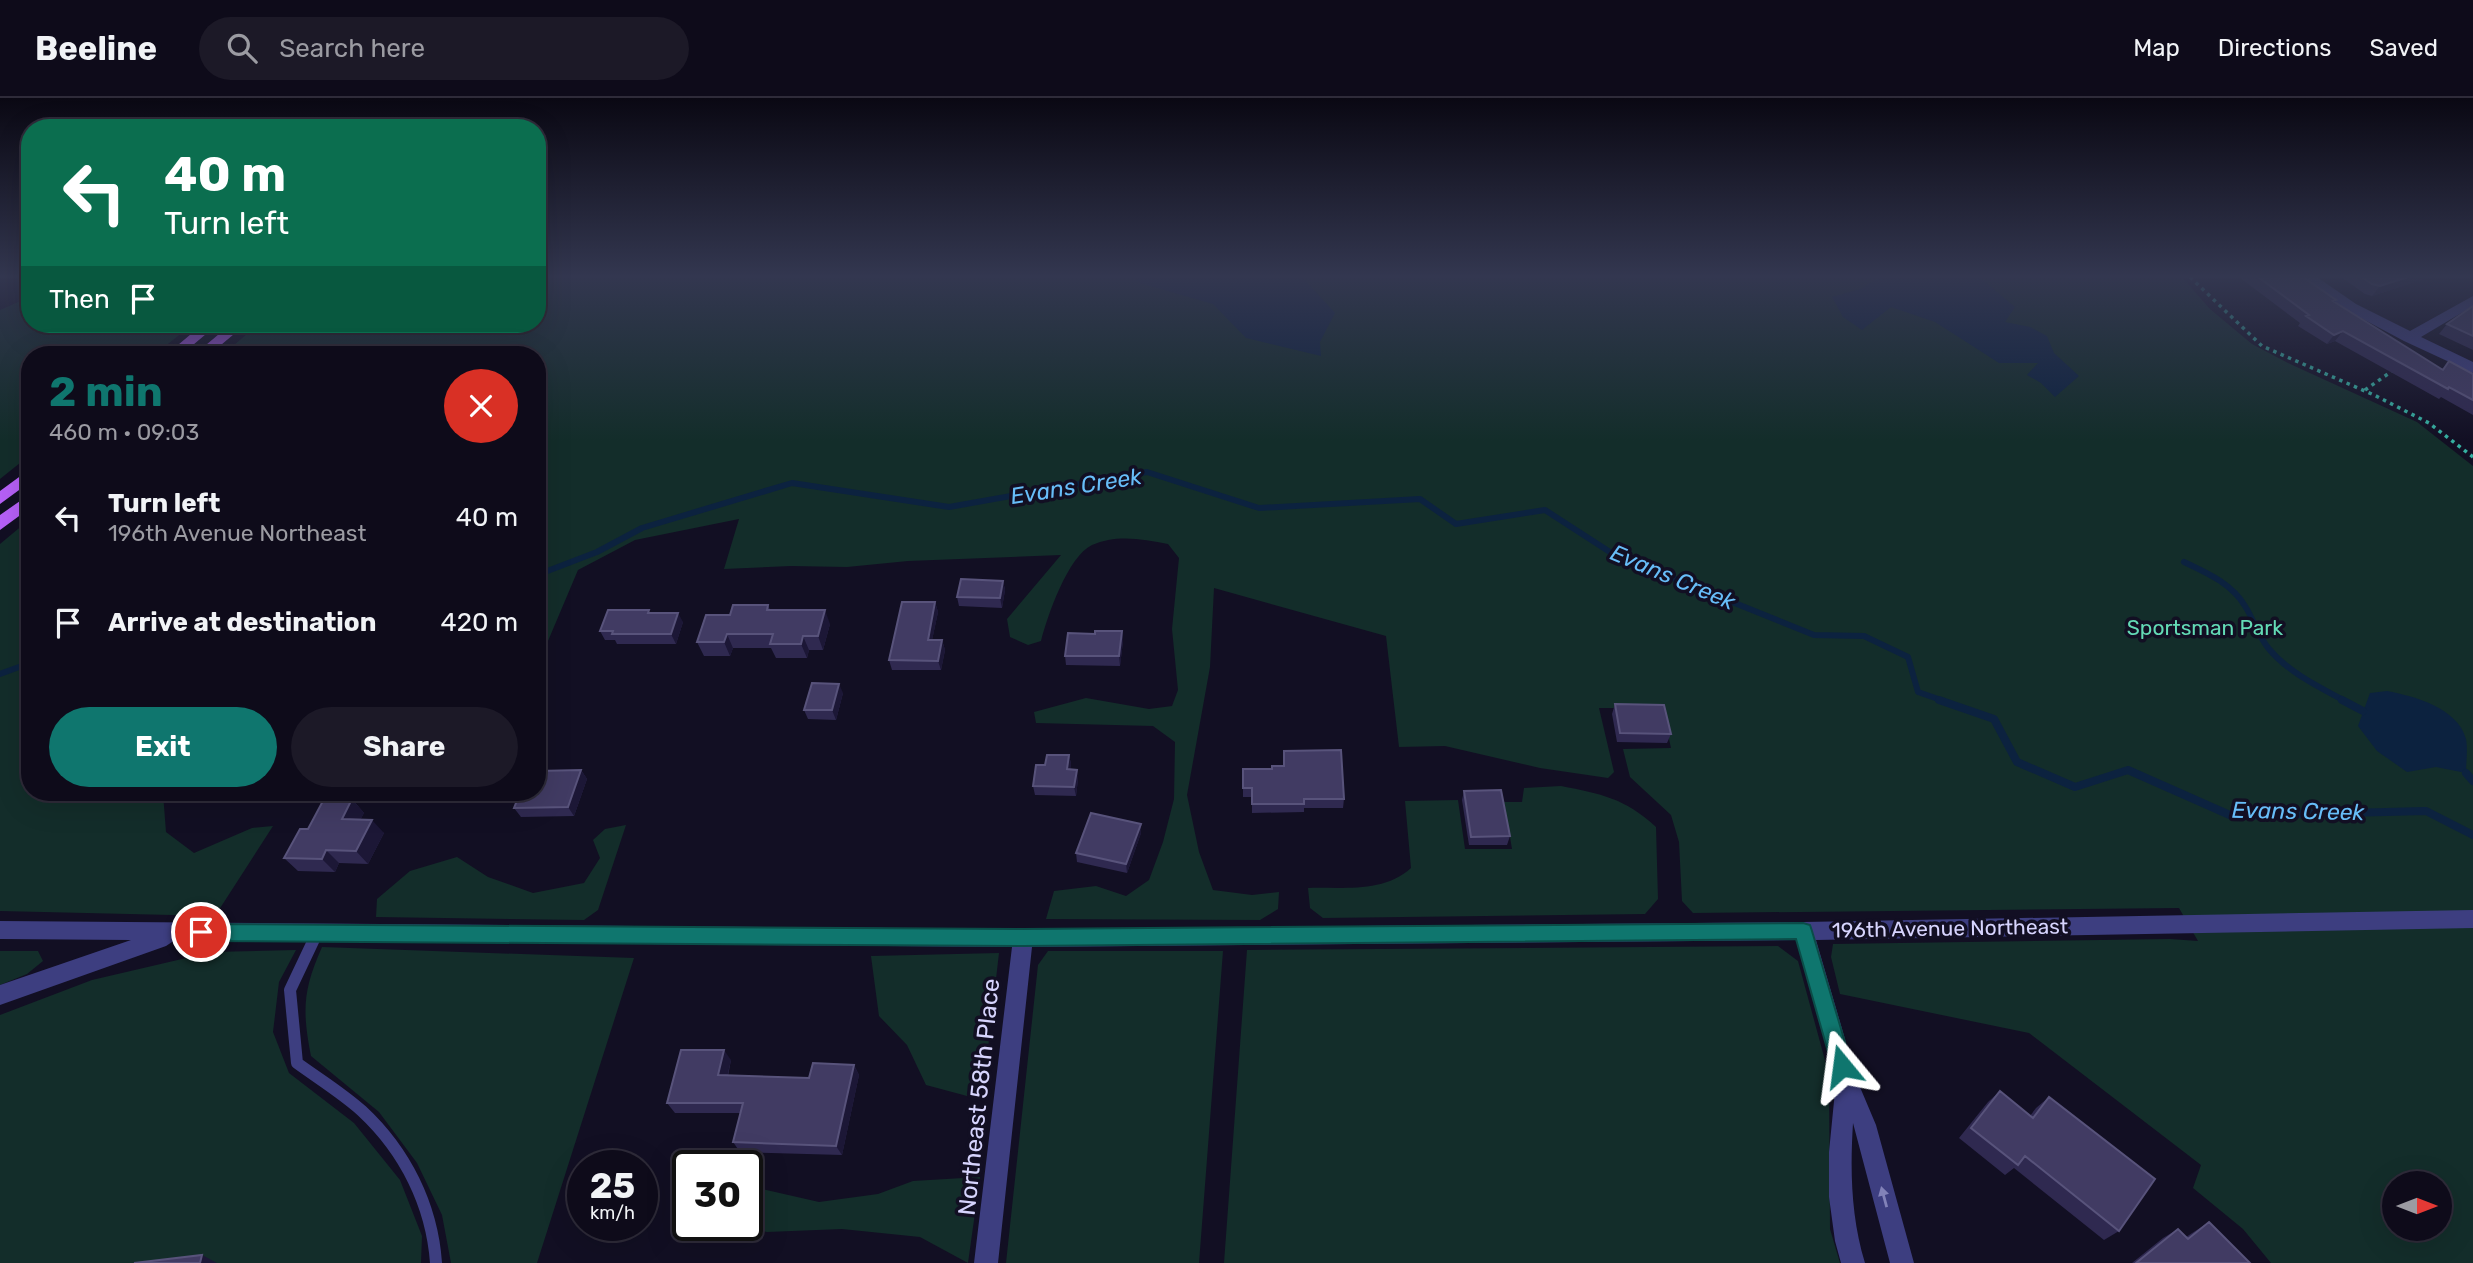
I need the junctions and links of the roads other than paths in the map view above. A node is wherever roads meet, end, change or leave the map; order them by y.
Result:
1 (2397, 331) edge
2 (2420, 331) edge
3 (200, 333) edge
4 (228, 333) edge
5 (2409, 338) junction
6 (184, 346) edge
7 (212, 346) edge
8 (2473, 368) edge
9 (21, 482) edge
10 (0, 499) edge
11 (21, 506) edge
12 (0, 524) edge
13 (2473, 919) edge
14 (0, 930) edge
15 (1803, 931) junction
16 (179, 932) junction
17 (317, 933) junction
18 (1023, 938) junction
19 (0, 995) edge
20 (1846, 1080) junction
21 (436, 1263) edge
22 (986, 1263) edge
23 (1853, 1263) edge
24 (1902, 1263) edge

1 - 5 street
2 - 5 street
3 - 6 main road
4 - 7 main road
5 - 8 street
9 - 10 main road
11 - 12 main road
13 - 15 street, 196th Avenue Northeast
14 - 16 street, 196th Avenue Northeast
15 - 18 street, 196th Avenue Northeast
15 - 20 street
16 - 17 street, 196th Avenue Northeast
16 - 19 street
17 - 18 street, 196th Avenue Northeast
17 - 21 lane
18 - 22 street, Northeast 58th Place
20 - 23 street
24 -> 20 street

